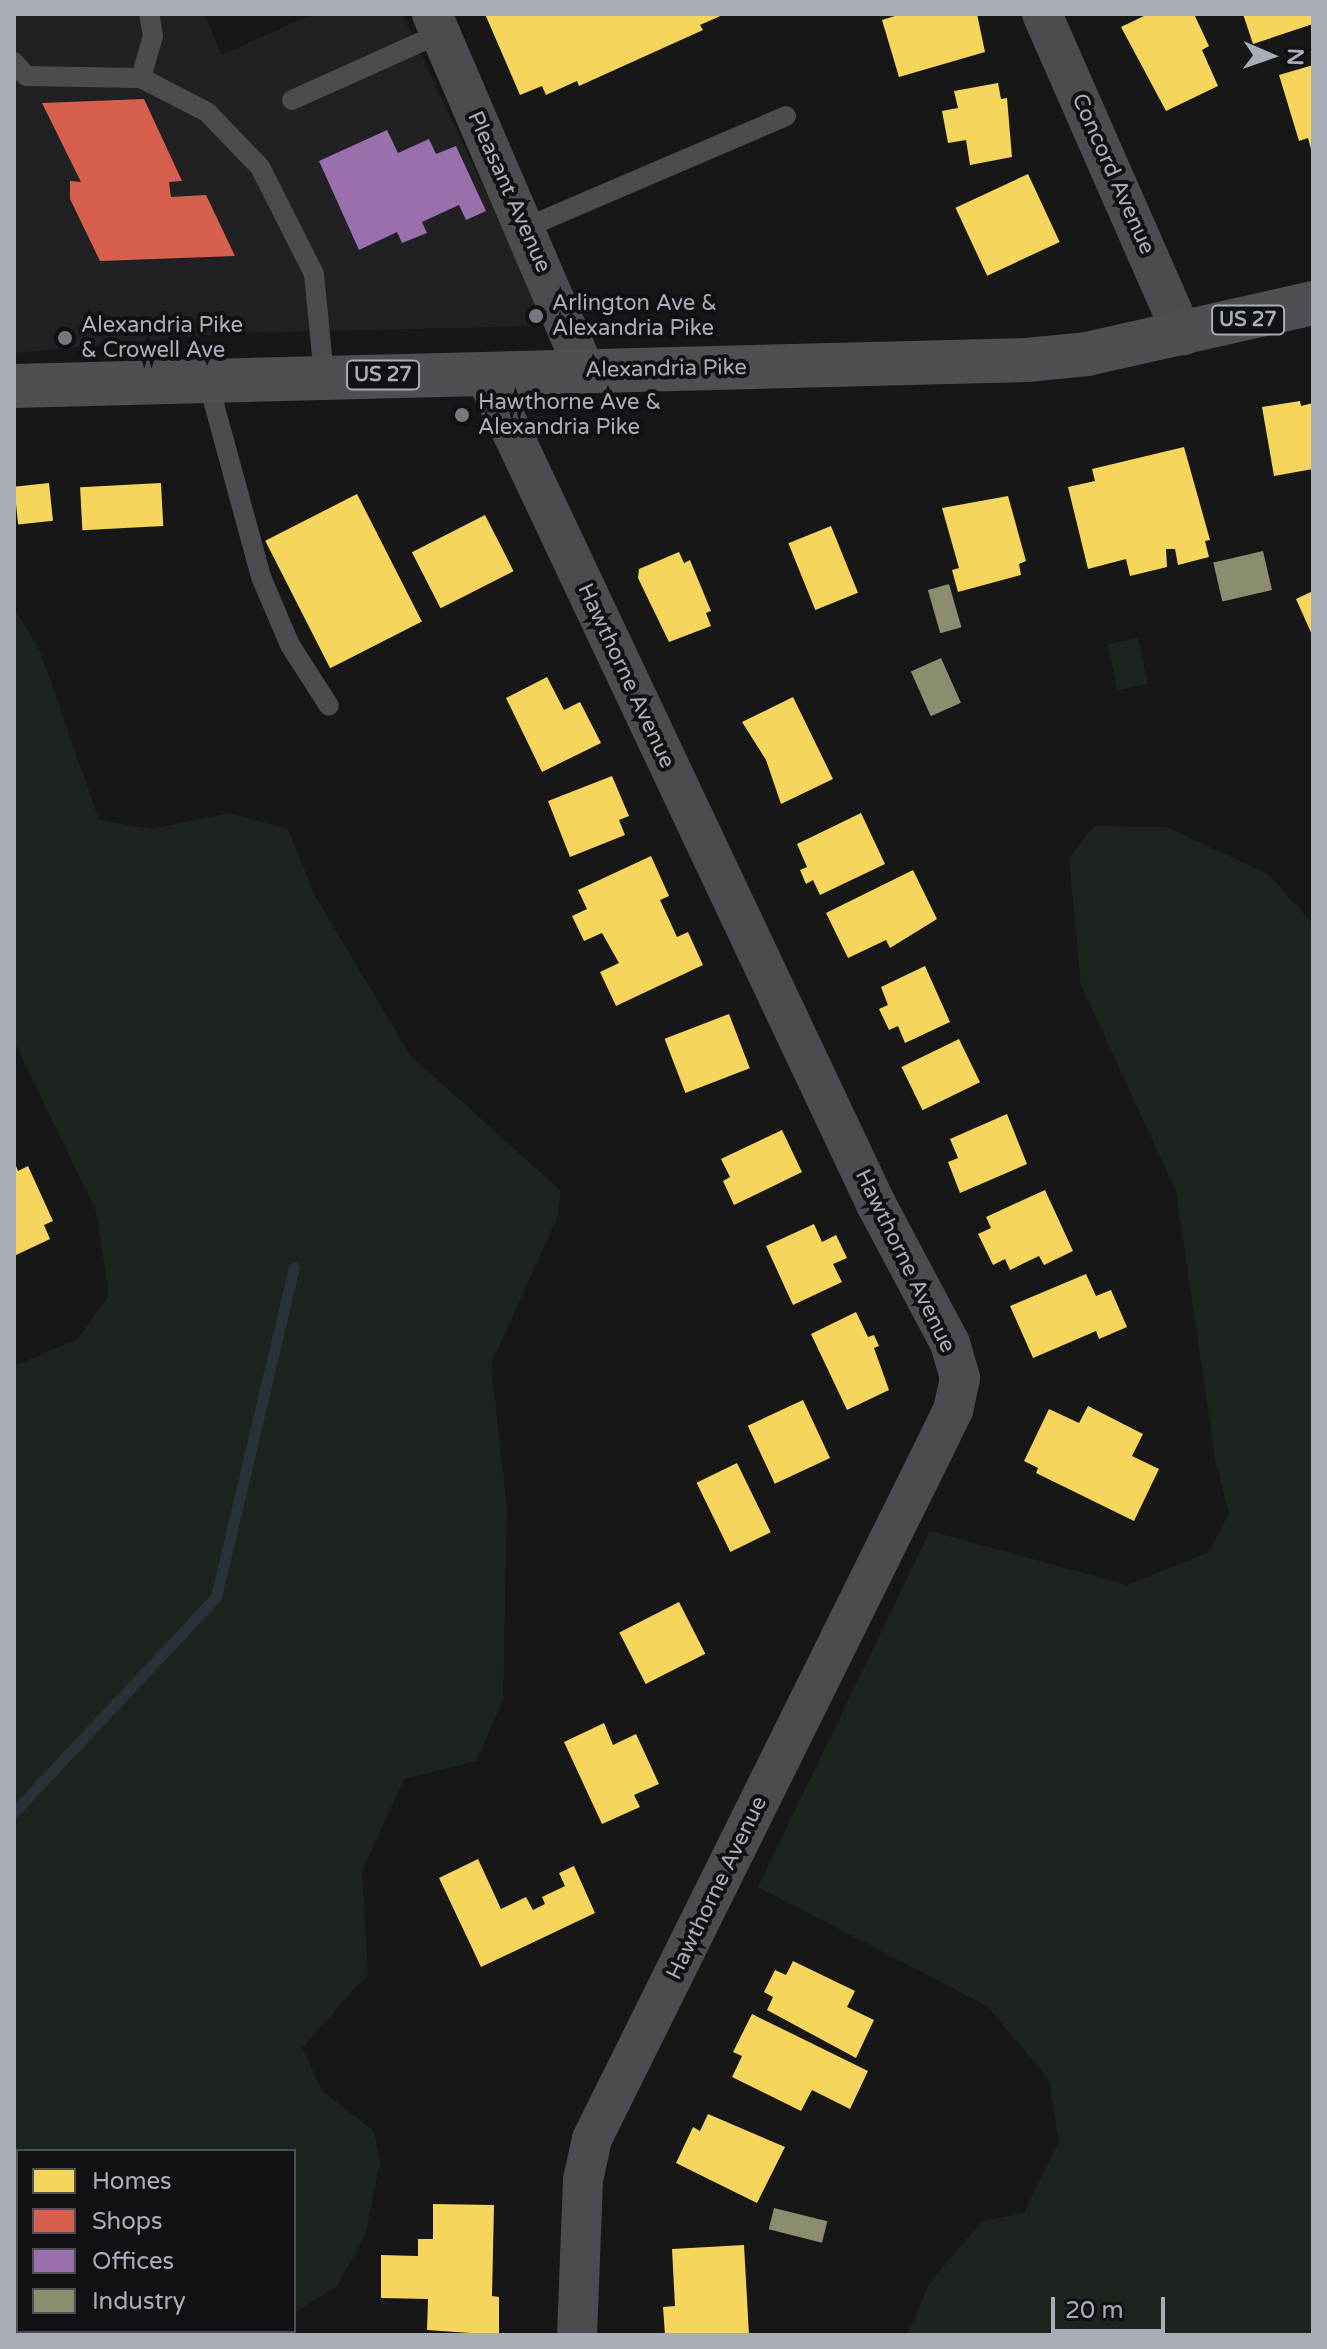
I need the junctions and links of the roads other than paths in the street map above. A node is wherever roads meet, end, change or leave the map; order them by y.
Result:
1 (149, 14) edge
2 (1042, 14) edge
3 (436, 24) edge
4 (14, 62) edge
5 (141, 78) junction
6 (292, 100) dead end
7 (786, 116) dead end
8 (525, 228) junction
9 (1313, 303) edge
10 (1183, 335) junction
11 (585, 371) junction
12 (485, 375) junction
13 (324, 376) junction
14 (207, 378) junction
15 (15, 383) edge
16 (329, 706) dead end
17 (577, 2335) edge

1 - 5 lane
2 - 10 street, Concord Avenue
3 - 6 lane
3 - 8 street, Pleasant Avenue
4 - 5 lane
5 - 13 lane
7 - 8 lane
8 - 11 street, Pleasant Avenue
9 - 10 main road, Alexandria Pike / US 27
10 - 11 main road, Alexandria Pike / US 27
11 - 12 main road, Alexandria Pike / US 27
12 - 13 main road, Alexandria Pike / US 27
12 - 17 street, Hawthorne Avenue
13 - 14 main road, Alexandria Pike / US 27
14 - 15 main road, Alexandria Pike / US 27
14 - 16 lane

